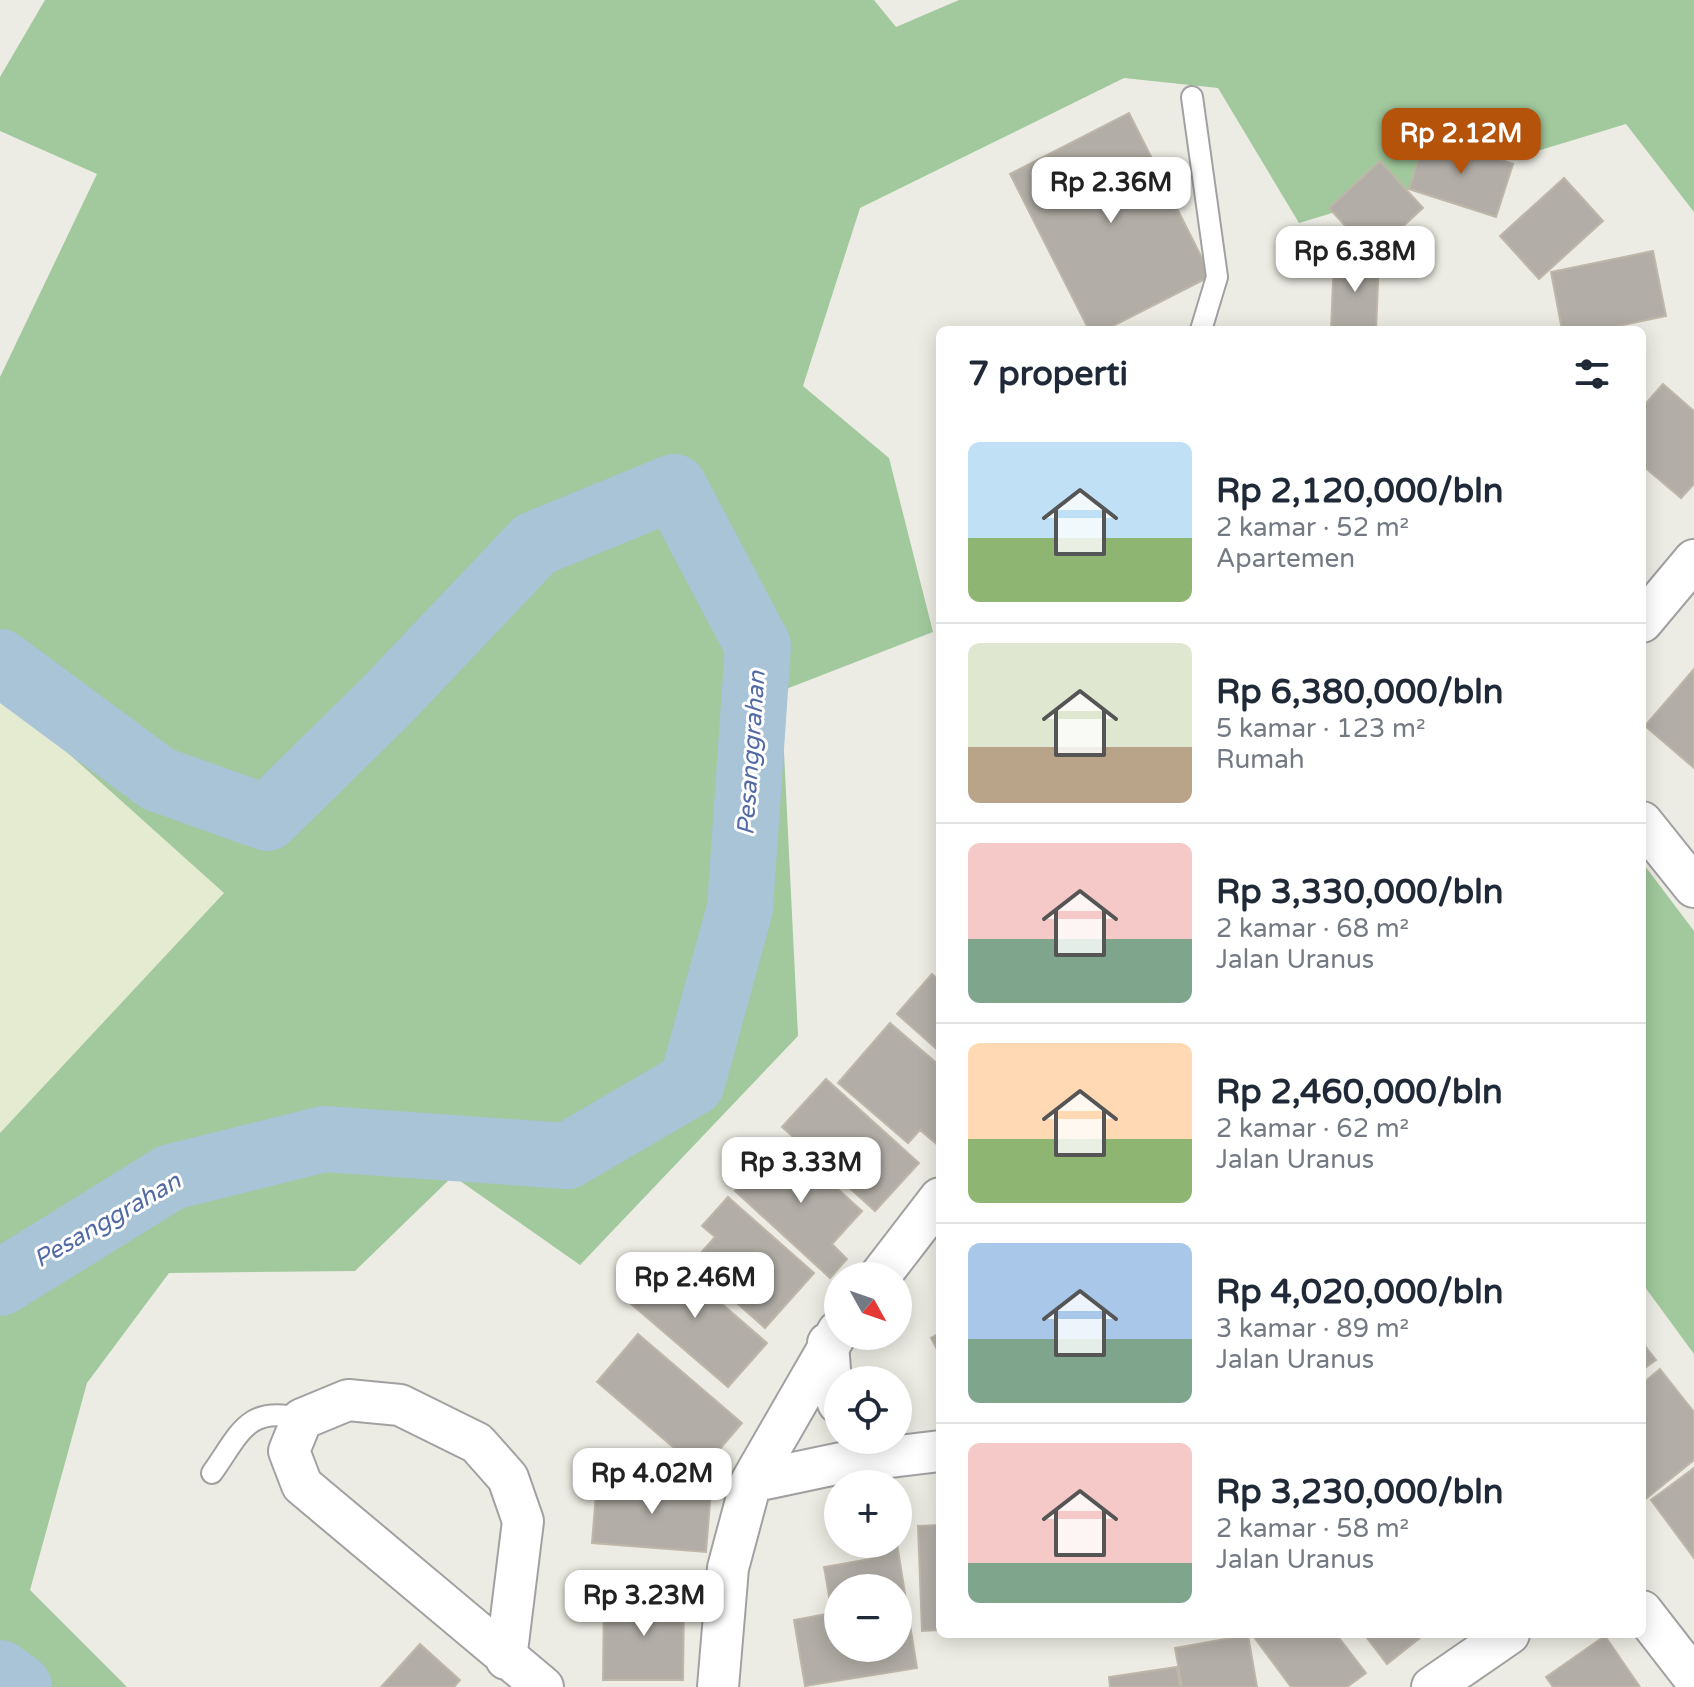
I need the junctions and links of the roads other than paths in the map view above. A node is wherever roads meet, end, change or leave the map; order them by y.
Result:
1 (1192, 97) dead end
2 (1202, 326) edge
3 (1694, 560) edge
4 (1646, 617) edge
5 (1646, 827) edge
6 (1694, 887) edge
7 (936, 1203) edge
8 (891, 1262) edge
9 (826, 1350) edge
10 (302, 1419) junction
11 (912, 1451) edge
12 (936, 1451) edge
13 (852, 1454) edge
14 (212, 1473) dead end
15 (751, 1482) junction
16 (1646, 1616) edge
17 (1503, 1638) edge
18 (506, 1659) junction
19 (1694, 1678) edge
20 (543, 1687) edge
21 (718, 1687) edge
22 (1432, 1687) edge

1 - 2 lane
3 - 4 street
5 - 6 street
7 - 8 street
9 - 15 street
10 - 14 lane
10 - 18 street
10 - 18 street
11 - 12 street
13 - 15 street
15 - 21 street
16 - 19 street
17 - 22 street
18 - 20 street

